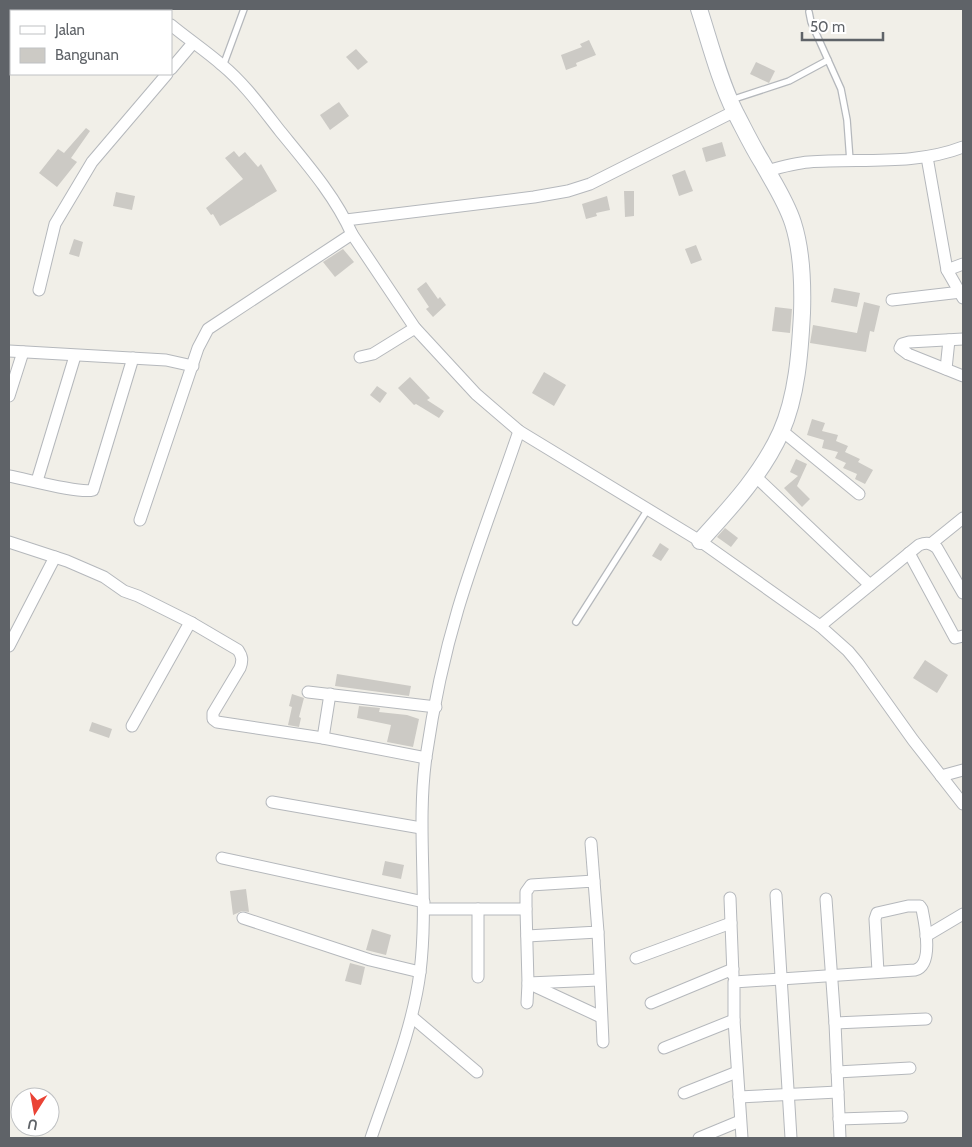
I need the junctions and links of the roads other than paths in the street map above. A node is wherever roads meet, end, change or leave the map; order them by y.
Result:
1 (244, 9) edge
2 (699, 9) edge
3 (809, 12) dead end
4 (172, 25) edge
5 (193, 43) junction
6 (828, 60) junction
7 (223, 66) junction
8 (172, 68) edge
9 (166, 75) edge
10 (733, 106) junction
11 (963, 147) edge
12 (927, 157) junction
13 (850, 161) junction
14 (767, 171) junction
15 (346, 220) junction
16 (352, 234) junction
17 (963, 264) edge
18 (947, 270) junction
19 (39, 290) dead end
20 (962, 295) edge
21 (892, 300) dead end
22 (415, 328) junction
23 (963, 339) edge
24 (949, 340) junction
25 (9, 351) edge
26 (23, 352) junction
27 (75, 356) junction
28 (360, 357) dead end
29 (133, 358) junction
30 (193, 366) junction
31 (946, 369) junction
32 (963, 376) edge
33 (9, 396) edge
34 (782, 430) junction
35 (519, 431) junction
36 (9, 476) edge
37 (755, 476) junction
38 (37, 481) junction
39 (859, 494) dead end
40 (648, 509) junction
41 (963, 518) edge
42 (140, 520) dead end
43 (700, 541) junction
44 (9, 542) edge
45 (932, 543) junction
46 (909, 553) junction
47 (55, 557) junction
48 (960, 580) edge
49 (870, 585) junction
50 (963, 593) edge
51 (576, 622) dead end
52 (192, 623) junction
53 (820, 626) junction
54 (963, 636) edge
55 (9, 646) edge
56 (308, 692) dead end
57 (330, 694) junction
58 (436, 707) junction
59 (132, 726) dead end
60 (323, 738) junction
61 (426, 758) junction
62 (963, 770) edge
63 (941, 776) junction
64 (272, 802) dead end
65 (963, 804) edge
66 (421, 828) junction
67 (591, 843) dead end
68 (222, 858) dead end
69 (594, 881) junction
70 (776, 895) dead end
71 (730, 898) dead end
72 (826, 898) dead end
73 (424, 906) junction
74 (478, 909) junction
75 (526, 909) junction
76 (963, 914) edge
77 (242, 918) dead end
78 (731, 923) junction
79 (598, 932) junction
80 (527, 936) junction
81 (926, 936) junction
82 (636, 958) dead end
83 (733, 970) junction
84 (420, 972) junction
85 (878, 972) junction
86 (832, 975) junction
87 (478, 977) dead end
88 (782, 979) junction
89 (599, 980) junction
90 (734, 982) junction
91 (528, 983) junction
92 (527, 1003) dead end
93 (651, 1003) dead end
94 (412, 1017) junction
95 (601, 1017) junction
96 (926, 1019) dead end
97 (734, 1020) junction
98 (835, 1023) junction
99 (603, 1042) dead end
100 (664, 1048) dead end
101 (910, 1068) dead end
102 (478, 1072) dead end
103 (737, 1072) junction
104 (837, 1072) junction
105 (838, 1092) junction
106 (684, 1094) dead end
107 (788, 1094) junction
108 (739, 1097) junction
109 (902, 1116) dead end
110 (839, 1119) junction
111 (740, 1121) junction
112 (724, 1133) edge
113 (371, 1138) edge
114 (699, 1138) edge
115 (742, 1138) edge
116 (791, 1138) edge
117 (840, 1138) edge

1 - 7 lane
2 - 10 street
3 - 6 lane
4 - 5 street
5 - 7 street
5 - 8 street
6 - 10 lane
6 - 13 lane
7 - 15 street
9 - 19 street
10 - 14 street
10 - 15 street
11 - 12 street
12 - 13 street
12 - 18 street
13 - 14 street
14 - 34 street
15 - 16 street
16 - 22 street
16 - 30 street
17 - 18 street
18 - 20 street
20 - 21 street
22 - 28 street
22 - 35 street
23 - 24 street
24 - 31 street
24 - 31 street
25 - 26 street
26 - 27 street
26 - 33 street
27 - 29 street
27 - 38 street
29 - 30 street
29 - 38 street
30 - 42 street
31 - 32 street
34 - 37 street
34 - 39 street
35 - 40 street
35 - 58 street
36 - 38 street
37 - 43 street
37 - 49 street
40 - 43 street
40 - 51 lane
41 - 45 street
43 - 53 street
44 - 47 street
45 - 46 street
45 - 48 street
46 - 49 street
46 - 54 street
47 - 52 street
47 - 55 street
48 - 50 street
49 - 53 street
52 - 59 street
52 - 60 street
53 - 63 street
56 - 57 street
57 - 58 street
57 - 60 street
58 - 61 street
60 - 61 street
61 - 66 street
62 - 63 street
63 - 65 street
64 - 66 street
66 - 73 street
67 - 69 street
68 - 73 street
69 - 75 street
69 - 79 street
70 - 88 street
71 - 78 street
72 - 86 street
73 - 74 street
73 - 84 street
74 - 75 street
74 - 87 street
75 - 80 street
76 - 81 street
77 - 84 street
78 - 82 street
78 - 83 street
79 - 80 street
79 - 89 street
80 - 91 street
81 - 85 street
81 - 85 street
83 - 90 street
83 - 93 street
84 - 94 street
85 - 86 street
86 - 88 street
86 - 98 street
88 - 90 street
88 - 107 street
89 - 91 street
89 - 95 street
90 - 97 street
91 - 92 street
91 - 95 street
94 - 102 street
94 - 113 street
95 - 99 street
96 - 98 street
97 - 100 street
97 - 103 street
98 - 104 street
101 - 104 street
103 - 106 street
103 - 108 street
104 - 105 street
105 - 107 street
105 - 110 street
107 - 108 street
107 - 116 street
108 - 111 street
109 - 110 street
110 - 117 street
111 - 112 street
111 - 115 street
112 - 114 street

